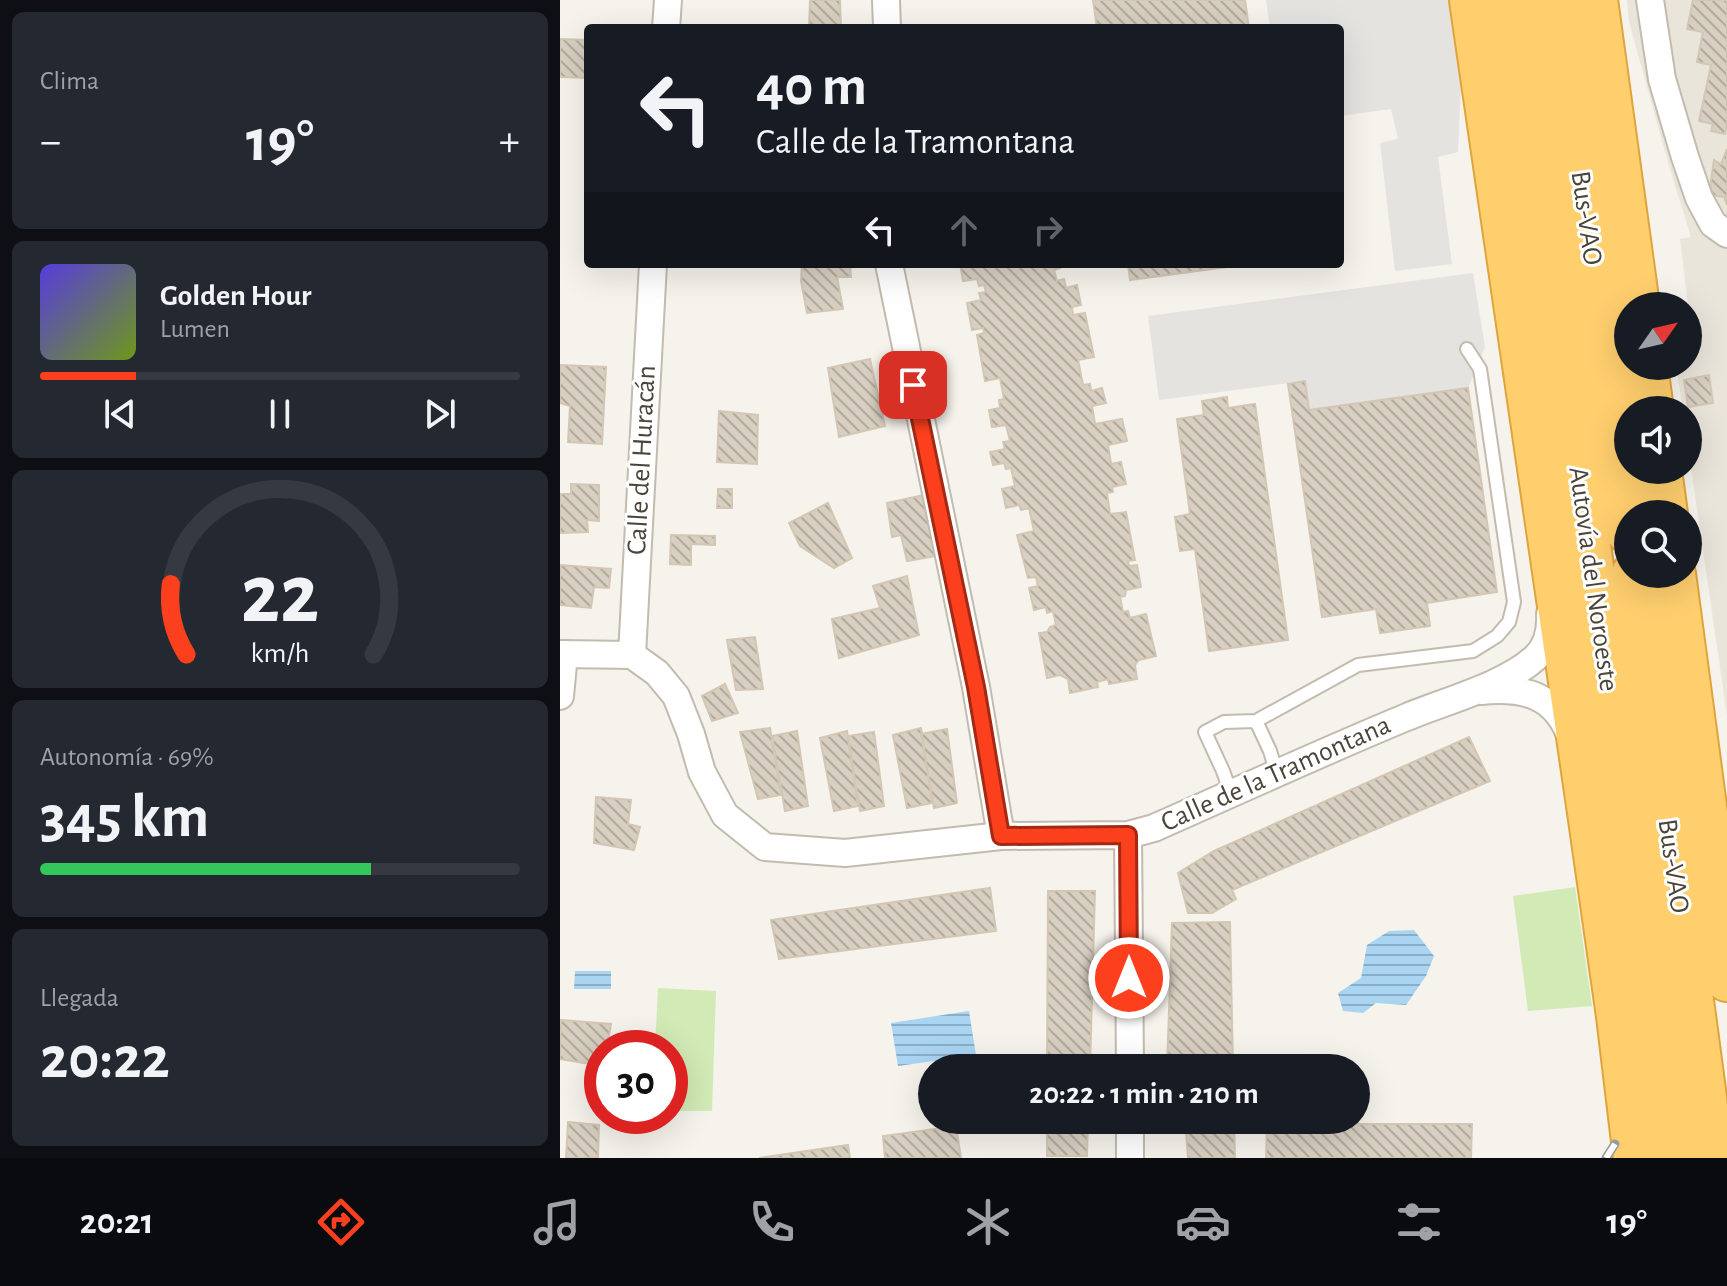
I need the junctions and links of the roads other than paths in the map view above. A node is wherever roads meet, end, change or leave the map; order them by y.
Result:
1 (668, 0) edge
2 (886, 0) edge
3 (1472, 0) edge
4 (1513, 0) edge
5 (1650, 0) edge
6 (1587, 3) edge
7 (666, 24) edge
8 (887, 24) edge
9 (1720, 229) edge
10 (653, 268) edge
11 (890, 268) edge
12 (1635, 292) edge
13 (1467, 349) dead end
14 (1523, 360) junction
15 (1626, 500) edge
16 (1636, 588) edge
17 (1675, 588) edge
18 (562, 654) edge
19 (632, 655) junction
20 (1473, 692) junction
21 (560, 696) edge
22 (1256, 721) junction
23 (1277, 774) junction
24 (1231, 794) junction
25 (1591, 819) junction
26 (1128, 835) junction
27 (1001, 836) junction
28 (1727, 979) edge
29 (1130, 1054) edge
30 (1130, 1134) edge
31 (1130, 1158) edge
32 (1636, 1158) edge
33 (1670, 1158) edge
34 (1712, 1158) edge

1 - 7 street
2 - 8 street
3 - 14 highway
4 - 33 highway, Autovía del Noroeste
5 - 9 street
6 - 12 highway
6 - 15 highway, Bus-VAO
10 - 19 street, Calle del Huracán
11 - 27 street
13 - 22 lane
14 - 20 street, Calle de la Tramontana
14 - 25 highway
16 - 34 highway, Bus-VAO
17 - 28 highway
18 - 19 street
18 - 21 street
19 - 27 street, Calle de la Tramontana
20 - 23 street, Calle de la Tramontana
20 - 25 street, Calle de la Tramontana
22 - 23 lane
22 - 24 lane
23 - 24 street, Calle de la Tramontana
24 - 26 street, Calle de la Tramontana
25 - 32 highway
26 - 27 street, Calle de la Tramontana
26 - 29 street
30 - 31 street

